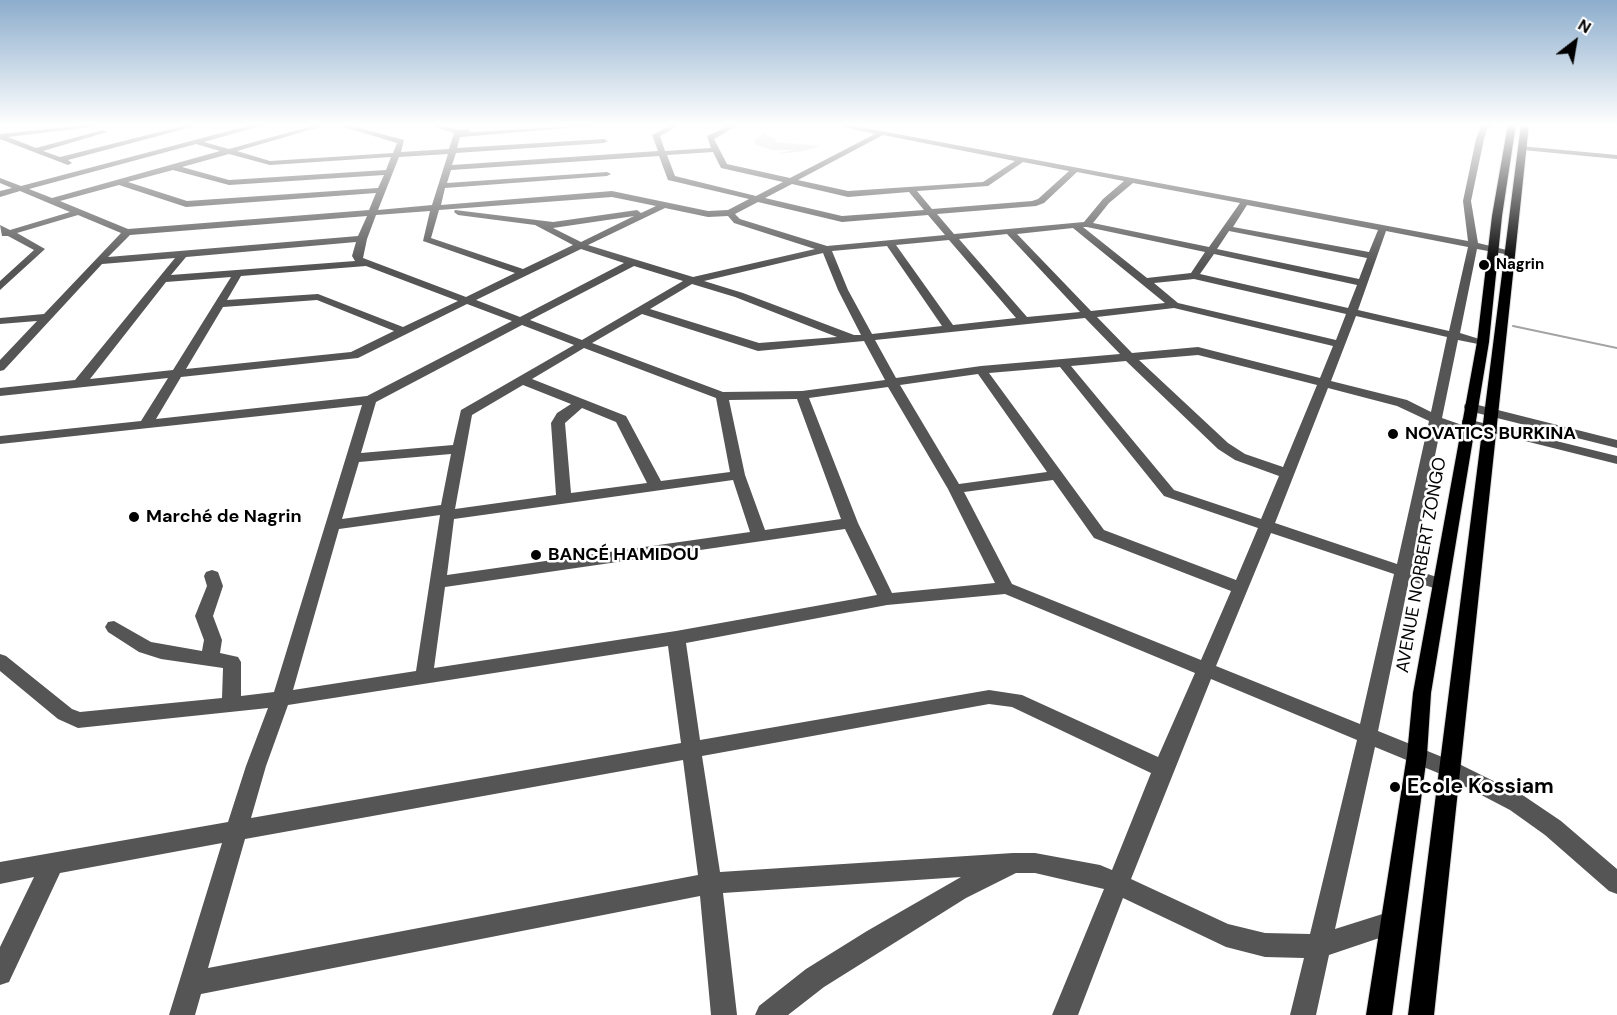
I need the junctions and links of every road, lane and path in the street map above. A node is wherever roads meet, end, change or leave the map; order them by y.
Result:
1 (83, 171) edge
2 (157, 171) edge
3 (188, 171) edge
4 (447, 171) edge
5 (668, 171) edge
6 (745, 171) edge
7 (806, 171) edge
8 (1005, 171) edge
9 (1073, 171) edge
10 (1081, 171) edge
11 (1473, 171) edge
12 (1504, 171) edge
13 (1518, 171) edge
14 (389, 172) joint
15 (608, 174) joint
16 (288, 179) junction
17 (0, 180) edge
18 (787, 181) junction
19 (1130, 181) junction
20 (118, 182) junction
21 (443, 186) junction
22 (21, 189) junction
23 (382, 190) junction
24 (912, 191) junction
25 (0, 194) edge
26 (612, 194) junction
27 (272, 198) junction
28 (752, 199) junction
29 (52, 201) junction
30 (226, 202) junction
31 (1245, 202) junction
32 (664, 205) junction
33 (439, 208) junction
34 (650, 211) junction
35 (80, 212) junction
36 (693, 212) junction
37 (931, 212) junction
38 (371, 213) junction
39 (730, 213) junction
40 (540, 224) junction
41 (1088, 224) junction
42 (1075, 225) junction
43 (206, 226) junction
44 (1226, 228) junction
45 (1383, 228) junction
46 (3, 232) edge
47 (127, 232) junction
48 (1010, 232) junction
49 (952, 237) junction
50 (362, 238) junction
51 (890, 243) junction
52 (581, 246) junction
53 (826, 249) junction
54 (1211, 250) junction
55 (1472, 253) junction
56 (183, 254) junction
57 (1372, 256) junction
58 (1498, 256) junction
59 (102, 261) junction
60 (366, 263) junction
61 (630, 263) junction
62 (238, 273) junction
63 (525, 273) junction
64 (1194, 276) junction
65 (164, 279) junction
66 (690, 281) junction
67 (1146, 281) junction
68 (1362, 283) junction
69 (0, 287) edge
70 (468, 300) junction
71 (219, 304) junction
72 (1174, 305) junction
73 (640, 310) junction
74 (1352, 312) junction
75 (1090, 314) junction
76 (48, 317) junction
77 (524, 320) junction
78 (0, 321) edge
79 (1024, 321) junction
80 (950, 328) junction
81 (404, 332) junction
82 (1453, 336) junction
83 (869, 337) junction
84 (853, 339) junction
85 (585, 342) junction
86 (1483, 342) junction
87 (1340, 344) junction
88 (1128, 356) junction
89 (1062, 362) junction
90 (0, 367) edge
91 (981, 370) junction
92 (176, 374) junction
93 (522, 380) junction
94 (892, 382) junction
95 (1324, 382) junction
96 (79, 384) junction
97 (0, 392) edge
98 (802, 395) junction
99 (722, 396) junction
100 (370, 400) junction
101 (581, 403) junction
102 (1436, 420) junction
103 (1468, 420) junction
104 (1491, 420) junction
105 (146, 424) junction
106 (0, 440) edge
107 (1617, 444) edge
108 (458, 449) junction
109 (355, 458) junction
110 (1617, 460) edge
111 (1286, 473) junction
112 (738, 475) junction
113 (1055, 475) junction
114 (656, 486) junction
115 (955, 489) junction
116 (564, 498) junction
117 (448, 512) junction
118 (850, 523) junction
119 (334, 525) junction
120 (1266, 525) junction
121 (759, 536) junction
122 (1402, 572) junction
123 (212, 576) dead end
124 (439, 582) junction
125 (1440, 584) junction
126 (1006, 588) junction
127 (1241, 588) junction
128 (886, 599) junction
129 (114, 627) dead end
130 (676, 638) junction
131 (210, 658) junction
132 (0, 661) edge
133 (1205, 671) junction
134 (424, 676) junction
135 (281, 699) junction
136 (231, 705) junction
137 (1368, 734) junction
138 (691, 751) junction
139 (1417, 755) junction
140 (1163, 769) junction
141 (1450, 769) junction
142 (237, 832) junction
143 (53, 862) junction
144 (1013, 863) junction
145 (0, 873) edge
146 (710, 883) junction
147 (1117, 883) junction
148 (1617, 883) edge
149 (1392, 923) junction
150 (1318, 946) junction
151 (0, 973) edge
152 (192, 983) junction
153 (182, 1015) edge
154 (724, 1015) edge
155 (768, 1015) edge
156 (1065, 1015) edge
157 (1303, 1015) edge
158 (1379, 1015) edge
159 (1421, 1015) edge

1 - 22 street
2 - 20 street
3 - 16 street
4 - 21 street
5 - 28 street
6 - 18 street
7 - 18 street
8 - 24 street
9 - 37 street
10 - 19 street
11 - 55 street
12 - 58 main road, AVENUE NORBERT ZONGO
13 - 58 main road, AVENUE NORBERT ZONGO
14 - 16 street
14 - 23 street
15 - 21 street
15 - 26 street
16 - 27 street
17 - 22 street
18 - 24 street
18 - 28 street
19 - 31 street
19 - 41 street
20 - 29 street
20 - 30 street
21 - 33 street
22 - 25 street
22 - 29 street
23 - 27 street
23 - 38 street
24 - 37 street
26 - 32 street
26 - 33 street
27 - 30 street
28 - 37 street
28 - 39 street
29 - 35 street
30 - 43 street
31 - 44 street
31 - 45 street
32 - 34 street
32 - 36 street
33 - 38 street
33 - 40 street
33 - 63 street
34 - 36 street
34 - 40 street
34 - 52 street
35 - 46 street
35 - 47 street
36 - 39 street
37 - 49 street
38 - 43 street
38 - 50 street
39 - 53 street
40 - 52 street
41 - 42 street
41 - 54 street
42 - 48 street
42 - 67 street
43 - 47 street
44 - 54 street
44 - 57 street
45 - 55 street
45 - 57 street
46 - 69 street
47 - 59 street
48 - 49 street
48 - 75 street
49 - 51 street
49 - 79 street
50 - 56 street
50 - 60 street
51 - 53 street
51 - 80 street
52 - 61 street
52 - 63 street
53 - 66 street
53 - 83 street
54 - 64 street
54 - 68 street
55 - 58 street
55 - 58 street
55 - 82 street
56 - 59 street
56 - 65 street
57 - 68 street
58 - 86 main road, AVENUE NORBERT ZONGO
58 - 104 main road, AVENUE NORBERT ZONGO
59 - 76 street
60 - 62 street
60 - 70 street
61 - 66 street
61 - 77 street
62 - 65 street
62 - 71 street
63 - 70 street
64 - 67 street
64 - 74 street
65 - 96 street
66 - 73 street
66 - 84 street
67 - 72 street
68 - 74 street
70 - 77 street
70 - 81 street
71 - 81 street
71 - 92 street
72 - 75 street
72 - 87 street
73 - 84 street
73 - 85 street
74 - 82 street
74 - 87 street
75 - 79 street
75 - 88 street
76 - 78 street
76 - 90 street
77 - 85 street
77 - 100 street
79 - 80 street
80 - 83 street
81 - 92 street
82 - 86 street
82 - 102 street
83 - 84 street
83 - 94 street
85 - 93 street
85 - 99 street
86 - 103 main road, AVENUE NORBERT ZONGO
87 - 95 street
88 - 89 street
88 - 95 street
88 - 111 street
89 - 91 street
89 - 120 street
91 - 94 street
91 - 113 street
92 - 96 street
92 - 105 street
93 - 101 street
93 - 108 street
94 - 98 street
94 - 115 street
95 - 102 street
95 - 111 street
96 - 97 street
98 - 99 street
98 - 118 street
99 - 112 street
100 - 105 street
100 - 109 street
101 - 114 street
101 - 116 street
102 - 103 street
102 - 122 street
103 - 104 street
103 - 125 main road, AVENUE NORBERT ZONGO
104 - 107 street
104 - 110 street
104 - 141 main road, AVENUE NORBERT ZONGO
105 - 106 street
108 - 109 street
108 - 117 street
109 - 119 street
111 - 120 street
112 - 114 street
112 - 121 street
113 - 115 street
113 - 127 street
114 - 116 street
115 - 126 street
116 - 117 street
117 - 119 street
117 - 124 street
118 - 121 street
118 - 128 street
119 - 135 street
120 - 122 street
120 - 127 street
121 - 124 street
122 - 125 street
122 - 137 street
123 - 131 street
124 - 134 street
125 - 139 main road, AVENUE NORBERT ZONGO
126 - 128 street
126 - 133 street
127 - 133 street
128 - 130 street
129 - 131 street
130 - 134 street
130 - 138 street
131 - 136 street
132 - 136 street
133 - 137 street
133 - 140 street
134 - 135 street
135 - 136 street
135 - 142 street
137 - 139 street
137 - 150 street
138 - 140 street
138 - 142 street
138 - 146 street
139 - 141 street
139 - 149 main road, AVENUE NORBERT ZONGO
140 - 147 street
141 - 148 street
141 - 159 main road, AVENUE NORBERT ZONGO
142 - 143 street
142 - 152 street
143 - 145 street
143 - 151 street
144 - 146 street
144 - 147 street
144 - 155 street
146 - 152 street
146 - 154 street
147 - 150 street
147 - 156 street
149 - 150 street
149 - 158 main road, AVENUE NORBERT ZONGO
150 - 157 street
152 - 153 street

